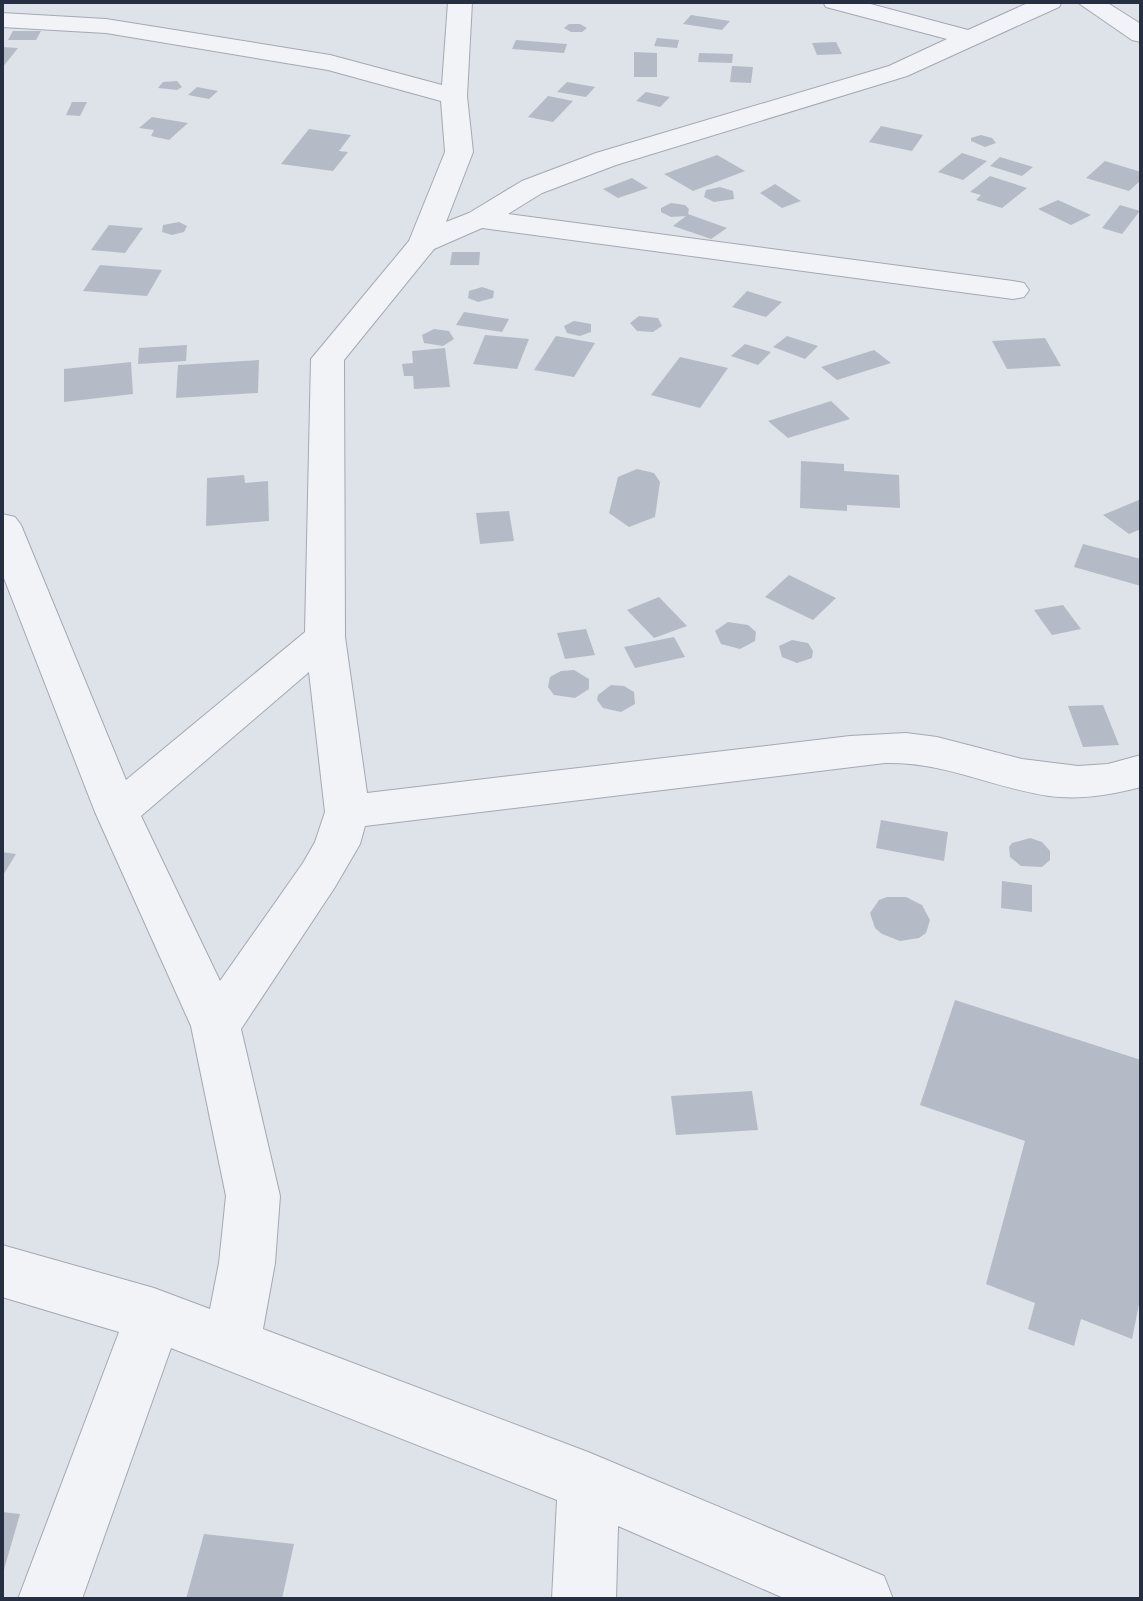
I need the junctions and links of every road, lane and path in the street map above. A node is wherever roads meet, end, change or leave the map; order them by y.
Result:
1 (460, 2) edge
2 (835, 2) edge
3 (1050, 2) edge
4 (1089, 2) edge
5 (2, 20) edge
6 (1141, 35) edge
7 (971, 38) junction
8 (454, 96) junction
9 (479, 219) junction
10 (423, 243) junction
11 (1013, 290) dead end
12 (2, 525) edge
13 (325, 637) junction
14 (1141, 771) edge
15 (117, 812) junction
16 (347, 812) junction
17 (216, 1026) junction
18 (2, 1271) edge
19 (154, 1315) junction
20 (231, 1346) junction
21 (588, 1482) junction
22 (50, 1599) edge
23 (584, 1599) edge
24 (861, 1599) edge

1 - 8 street
2 - 7 street
3 - 7 street
4 - 6 street
5 - 8 street
7 - 9 street
8 - 10 street
9 - 10 street
9 - 11 street
10 - 13 street
12 - 15 street
13 - 15 street
13 - 16 street
14 - 16 street
15 - 17 street
16 - 17 street
17 - 20 street
18 - 19 street
19 - 20 street
19 - 22 street
20 - 21 street
21 - 23 street
21 - 24 street

